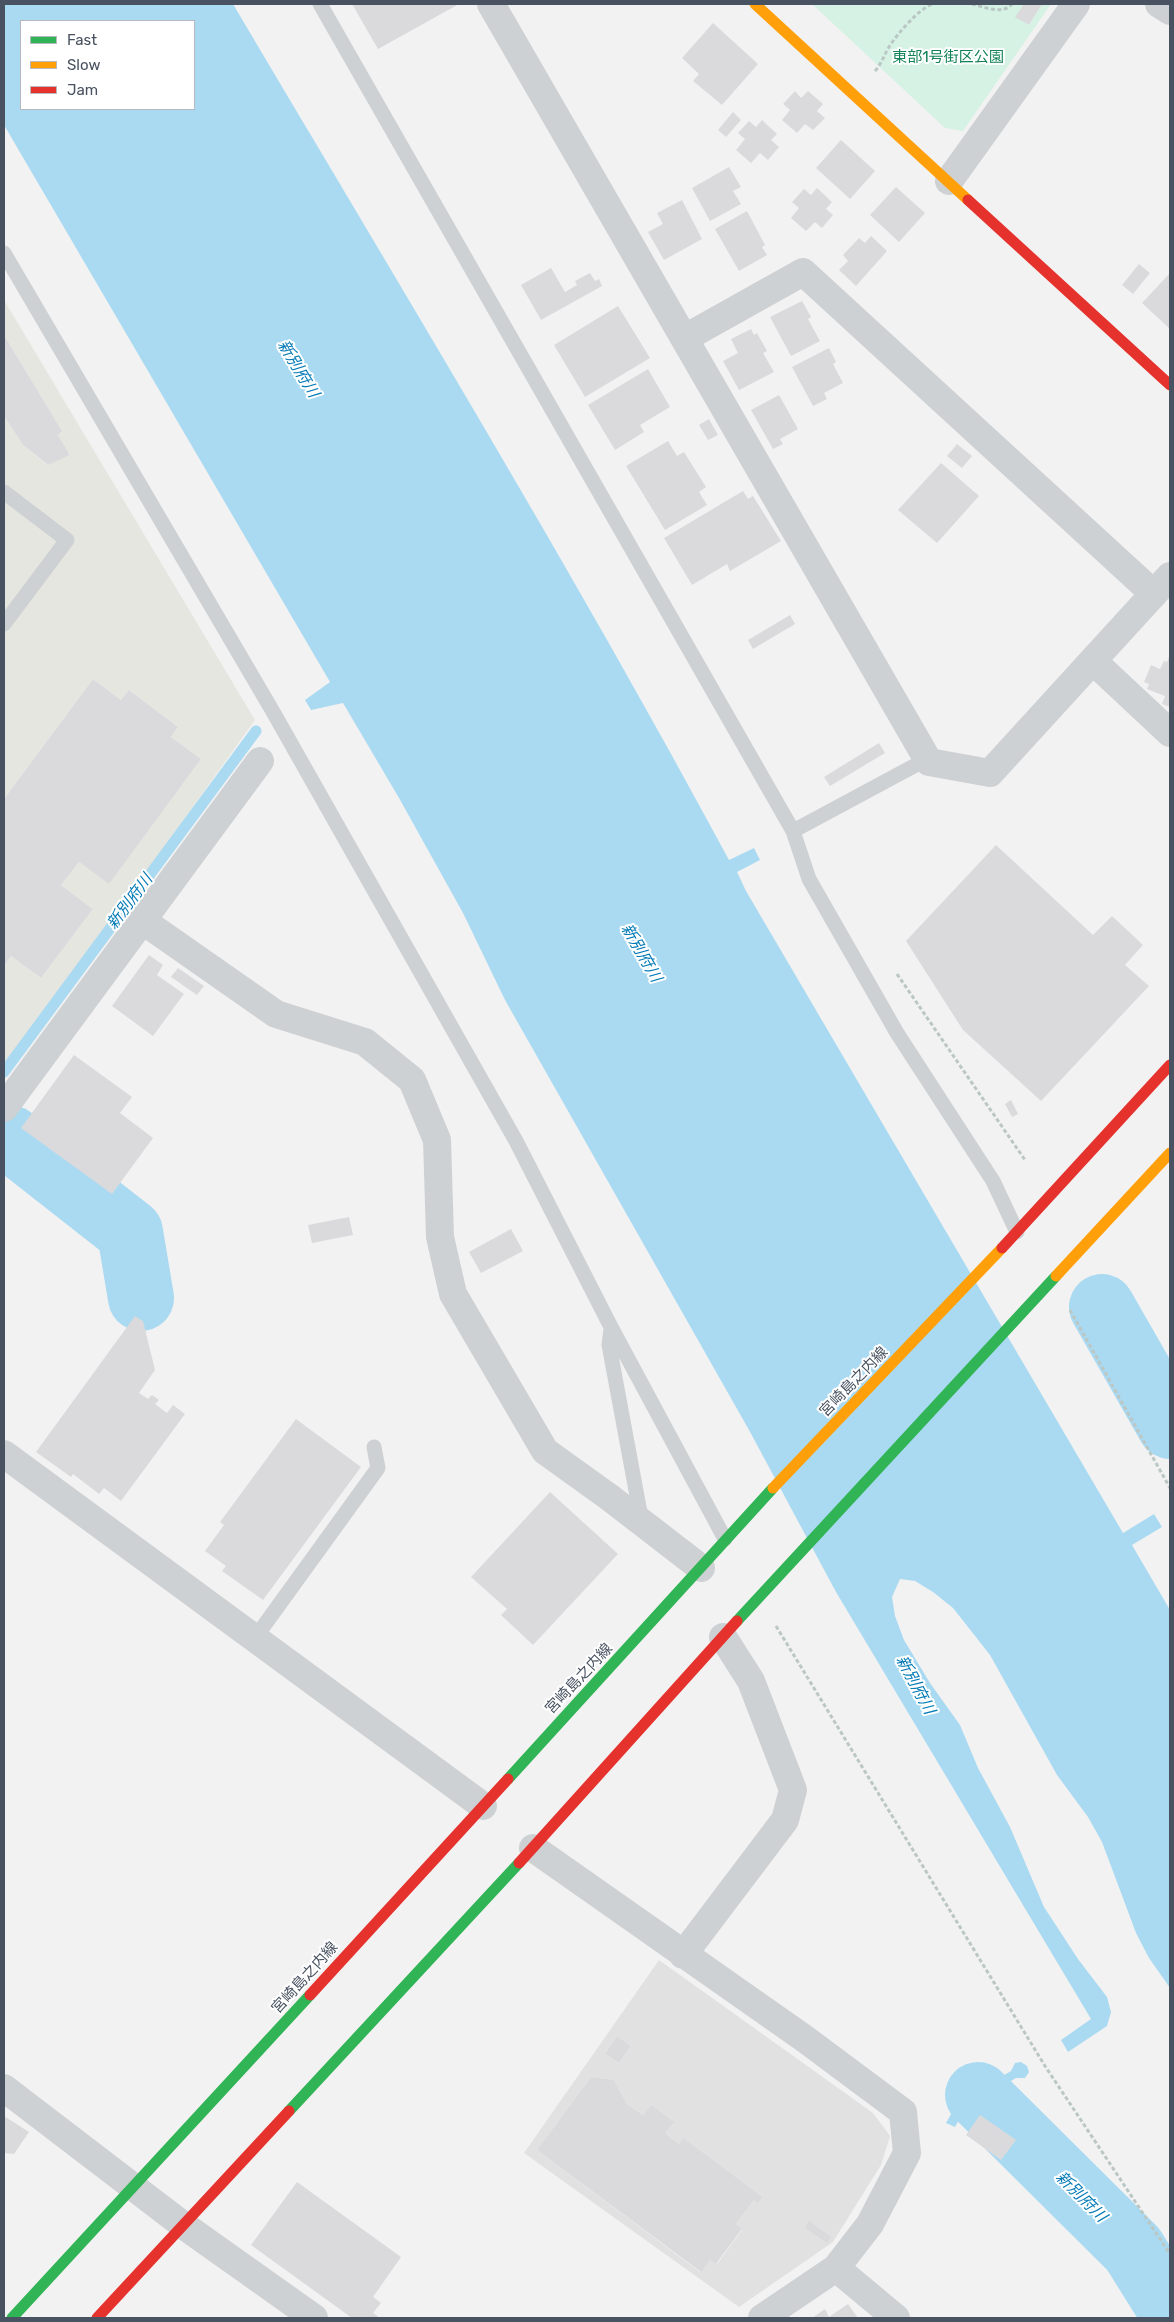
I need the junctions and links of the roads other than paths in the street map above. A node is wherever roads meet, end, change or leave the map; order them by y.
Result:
1 (320, 4) edge
2 (491, 4) edge
3 (756, 4) edge
4 (1076, 4) edge
5 (1159, 4) edge
6 (1170, 11) edge
7 (949, 181) junction
8 (4, 253) edge
9 (685, 338) junction
10 (1170, 385) edge
11 (4, 492) edge
12 (1162, 585) edge
13 (4, 624) edge
14 (1093, 661) junction
15 (1170, 733) edge
16 (927, 759) junction
17 (260, 761) dead end
18 (793, 831) junction
19 (143, 921) junction
20 (1170, 1065) edge
21 (4, 1108) edge
22 (1170, 1153) edge
23 (1017, 1232) junction
24 (611, 1327) junction
25 (374, 1447) dead end
26 (4, 1454) edge
27 (642, 1523) junction
28 (725, 1539) junction
29 (702, 1568) junction
30 (723, 1637) junction
31 (255, 1638) junction
32 (483, 1806) junction
33 (533, 1848) junction
34 (683, 1955) junction
35 (4, 2088) edge
36 (135, 2187) junction
37 (183, 2224) junction
38 (836, 2268) junction
39 (12, 2318) edge
40 (97, 2318) edge
41 (314, 2318) edge
42 (762, 2318) edge
43 (896, 2318) edge

1 - 18 lane
2 - 9 street
3 - 7 main road
4 - 7 street
5 - 6 street
7 - 10 main road
8 - 24 lane
9 - 12 street
9 - 16 street
11 - 13 lane
12 - 14 street
14 - 15 street
14 - 16 street
16 - 18 lane
17 - 19 street
18 - 23 lane
19 - 21 street
19 - 27 street
20 - 23 main road, 宮崎島之内線
22 - 30 main road
23 - 28 main road, 宮崎島之内線
24 - 27 lane
24 - 28 lane
25 - 31 lane
26 - 31 street
27 - 29 street
28 - 29 main road, 宮崎島之内線
29 - 32 main road, 宮崎島之内線
30 - 33 main road
30 - 34 street
31 - 32 street
32 - 36 main road, 宮崎島之内線
33 - 34 street
33 - 37 main road
34 - 38 street
35 - 36 street
36 - 37 street
36 - 39 main road, 宮崎島之内線
37 - 40 main road
37 - 41 street
38 - 42 street
38 - 43 street

